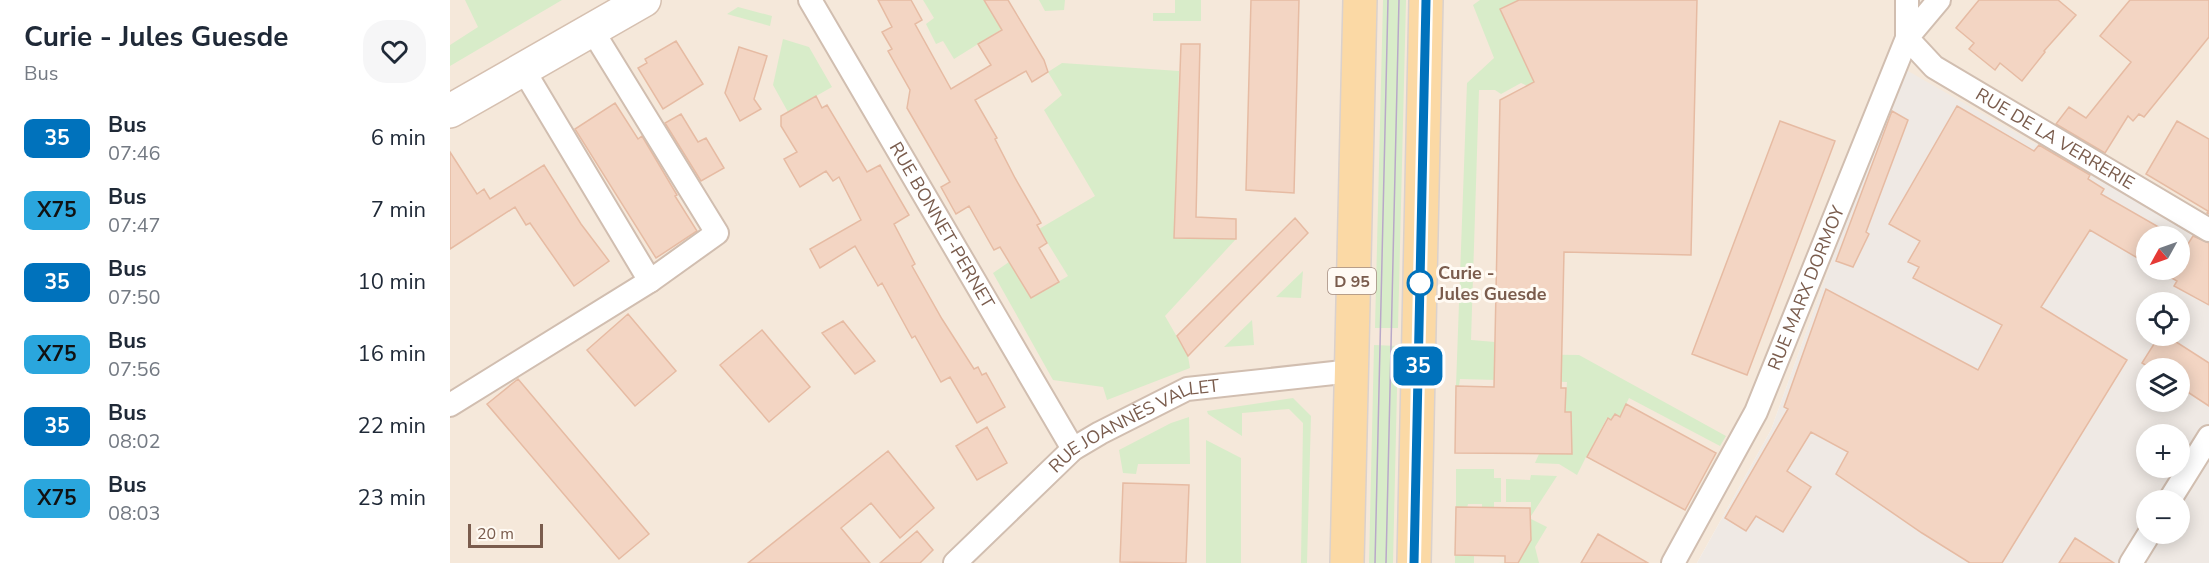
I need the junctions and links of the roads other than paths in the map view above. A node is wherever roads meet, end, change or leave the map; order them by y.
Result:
1 (644, 0) edge
2 (810, 0) edge
3 (1360, 0) edge
4 (1426, 0) edge
5 (1907, 0) edge
6 (1940, 0) edge
7 (603, 16) edge
8 (1907, 38) junction
9 (523, 69) junction
10 (450, 111) edge
11 (2209, 230) edge
12 (650, 281) junction
13 (1352, 370) junction
14 (450, 405) edge
15 (2209, 437) edge
16 (1073, 449) junction
17 (2176, 490) edge
18 (2143, 544) edge
19 (955, 563) edge
20 (1347, 563) edge
21 (1414, 563) edge
22 (1673, 563) edge
23 (2131, 563) edge

1 - 7 street
2 - 16 street, RUE BONNET-PERNET
3 - 13 main road, D 95
4 - 21 main road
5 - 8 street, RUE MARX DORMOY
6 - 8 street
7 - 9 street
7 - 12 street
8 - 11 street, RUE DE LA VERRERIE
8 - 22 street, RUE MARX DORMOY
9 - 10 street
9 - 12 street
12 - 14 street
13 - 16 street, RUE JOANNÈS VALLET
13 - 20 main road, D 95
15 - 17 street
16 - 19 street, RUE JOANNÈS VALLET
18 - 23 street

